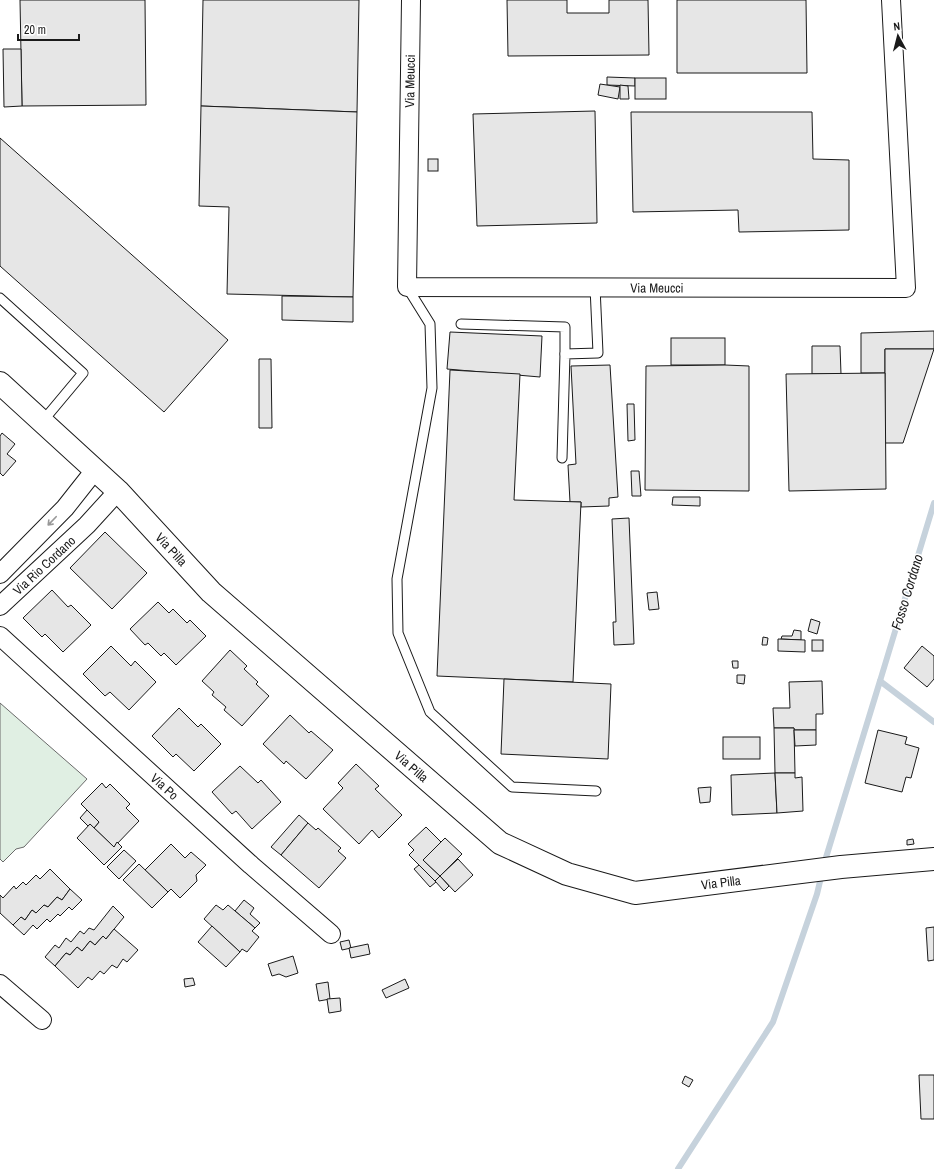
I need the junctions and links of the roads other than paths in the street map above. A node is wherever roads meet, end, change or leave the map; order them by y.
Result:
1 (411, 0) edge
2 (891, 0) edge
3 (407, 287) junction
4 (595, 287) junction
5 (0, 298) edge
6 (461, 324) dead end
7 (565, 354) junction
8 (0, 383) edge
9 (42, 422) junction
10 (562, 458) dead end
11 (95, 470) junction
12 (118, 490) junction
13 (65, 508) junction
14 (87, 525) junction
15 (0, 574) edge
16 (0, 606) edge
17 (0, 636) edge
18 (596, 791) dead end
19 (934, 858) edge
20 (331, 934) dead end
21 (0, 984) edge
22 (42, 1020) dead end

1 - 3 street, Via Meucci
2 - 4 street, Via Meucci
3 - 4 street, Via Meucci
3 - 18 lane
4 - 7 lane
5 - 9 lane
6 - 7 lane
7 - 10 lane
8 - 9 main road, Via Pilla
9 - 11 main road, Via Pilla
11 - 12 main road, Via Pilla
11 - 13 street, Via Rio Cordano
12 - 14 street, Via Rio Cordano
12 - 19 main road, Via Pilla
13 - 14 street, Via Rio Cordano
13 -> 15 street, Via Rio Cordano
14 - 16 street, Via Rio Cordano
17 - 20 street, Via Po
21 - 22 street

